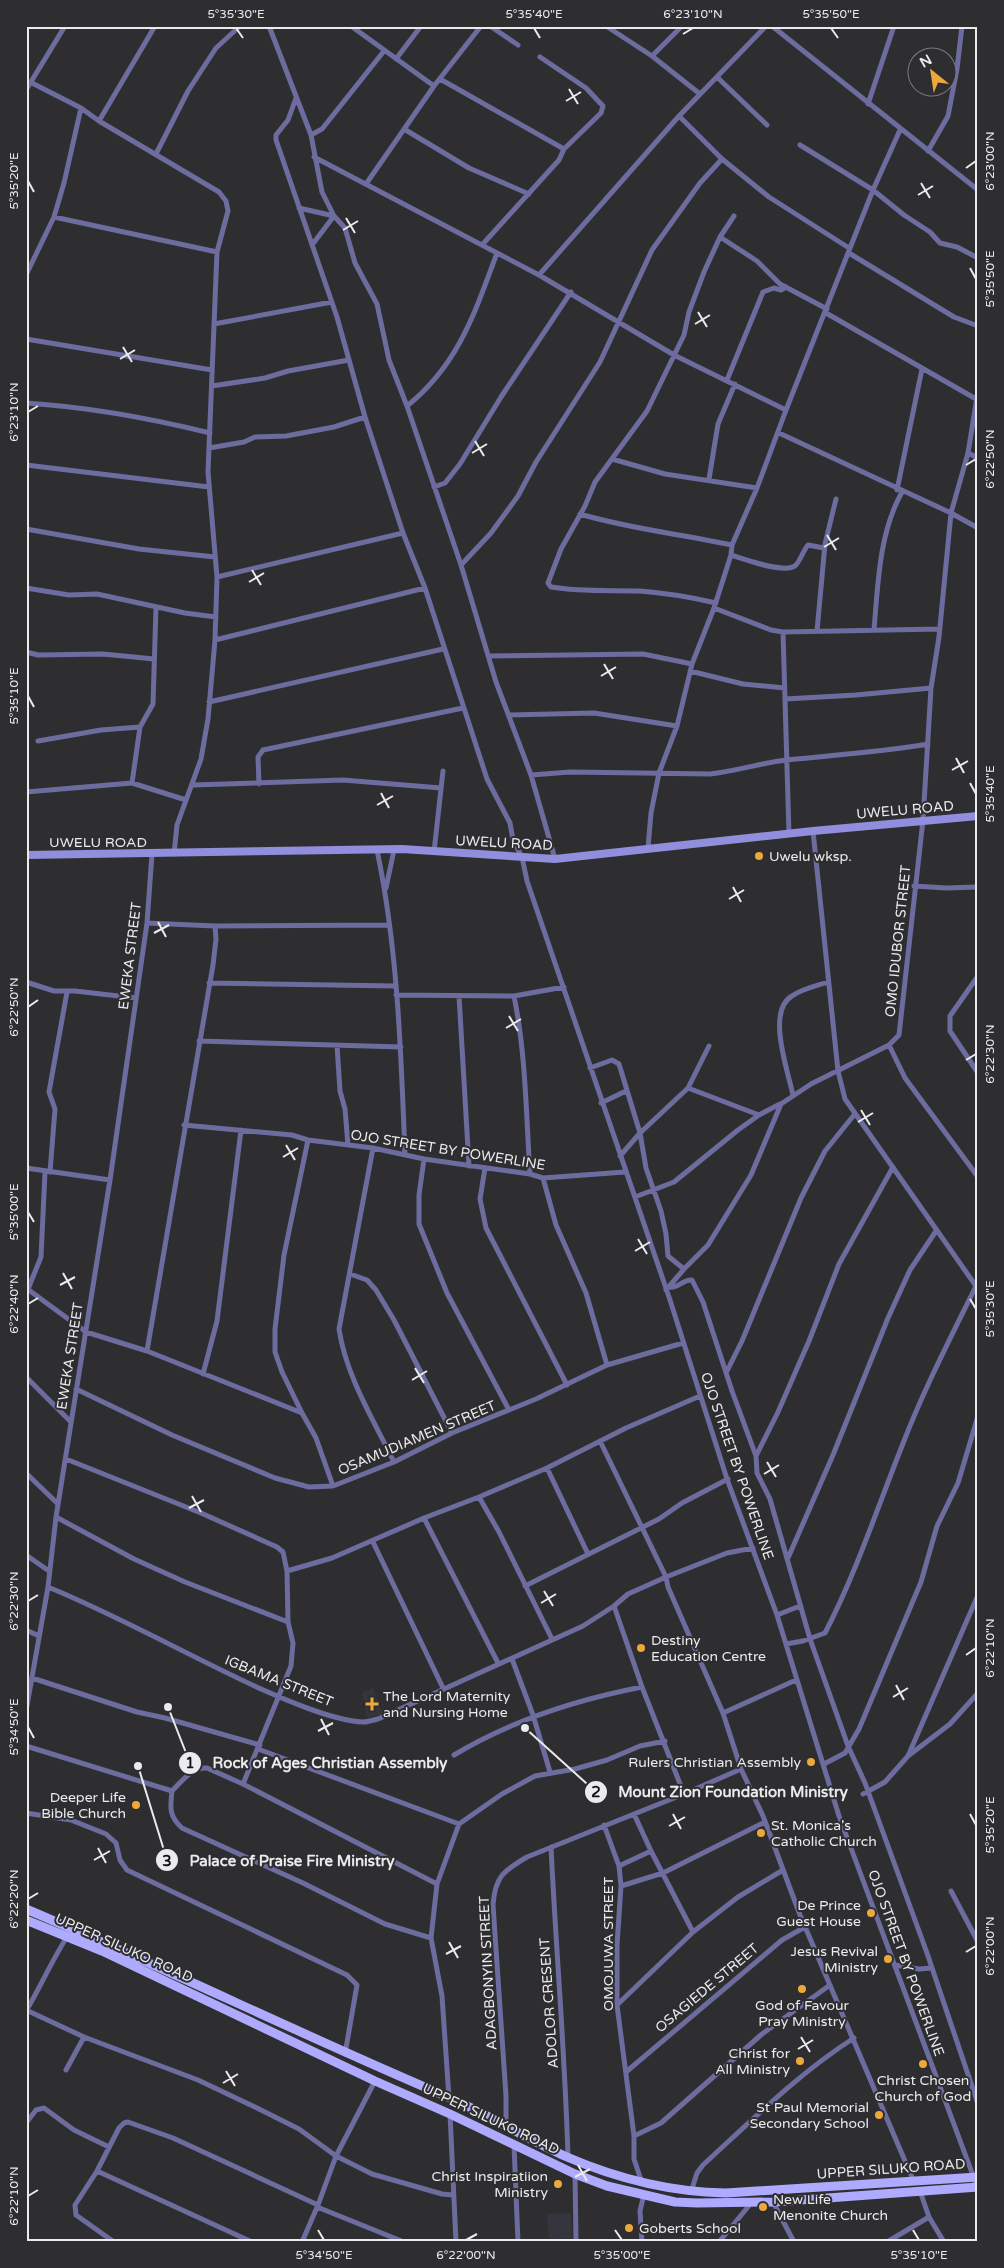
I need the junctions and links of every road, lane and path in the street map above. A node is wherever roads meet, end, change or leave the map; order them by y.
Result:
1 (66, 26) edge
2 (155, 26) edge
3 (240, 26) edge
4 (269, 26) edge
5 (352, 26) edge
6 (421, 26) edge
7 (481, 26) edge
8 (490, 26) edge
9 (606, 26) edge
10 (682, 26) edge
11 (766, 26) edge
12 (772, 26) edge
13 (894, 26) edge
14 (962, 26) edge
15 (518, 45) dead end
16 (384, 51) junction
17 (652, 56) junction
18 (540, 57) dead end
19 (396, 59) junction
20 (717, 76) junction
21 (440, 79) junction
22 (30, 82) junction
23 (434, 86) junction
24 (26, 90) edge
25 (700, 94) junction
26 (296, 98) junction
27 (868, 104) junction
28 (81, 108) junction
29 (679, 116) junction
30 (99, 121) junction
31 (767, 125) dead end
32 (404, 129) junction
33 (900, 130) junction
34 (311, 135) junction
35 (800, 145) dead end
36 (564, 149) junction
37 (928, 151) junction
38 (156, 154) junction
39 (314, 157) junction
40 (722, 158) junction
41 (366, 184) junction
42 (873, 190) junction
43 (978, 190) edge
44 (529, 194) junction
45 (299, 208) junction
46 (334, 216) junction
47 (734, 216) dead end
48 (54, 217) junction
49 (720, 237) junction
50 (312, 245) junction
51 (482, 245) junction
52 (849, 250) junction
53 (217, 252) junction
54 (497, 253) junction
55 (978, 258) edge
56 (26, 275) edge
57 (539, 275) junction
58 (786, 287) junction
59 (571, 292) junction
60 (332, 302) junction
61 (826, 311) junction
62 (620, 322) junction
63 (214, 324) junction
64 (978, 326) edge
65 (26, 339) edge
66 (674, 354) junction
67 (349, 360) junction
68 (922, 369) junction
69 (212, 370) junction
70 (727, 380) junction
71 (735, 384) junction
72 (212, 386) junction
73 (978, 390) edge
74 (977, 396) edge
75 (26, 403) edge
76 (407, 406) junction
77 (786, 410) junction
78 (365, 417) junction
79 (210, 433) junction
80 (778, 433) junction
81 (209, 448) junction
82 (968, 453) junction
83 (978, 458) edge
84 (612, 459) junction
85 (26, 465) edge
86 (709, 479) junction
87 (210, 487) junction
88 (434, 487) junction
89 (757, 488) junction
90 (900, 491) junction
91 (836, 499) dead end
92 (580, 514) junction
93 (951, 514) junction
94 (978, 528) edge
95 (26, 529) edge
96 (404, 533) junction
97 (732, 545) junction
98 (824, 548) junction
99 (731, 555) junction
100 (215, 557) junction
101 (461, 565) junction
102 (216, 577) junction
103 (26, 588) edge
104 (425, 588) junction
105 (715, 605) junction
106 (156, 607) junction
107 (216, 617) junction
108 (940, 629) junction
109 (874, 630) junction
110 (817, 631) junction
111 (783, 632) junction
112 (215, 640) junction
113 (443, 649) junction
114 (26, 652) edge
115 (488, 656) junction
116 (154, 659) junction
117 (692, 664) junction
118 (690, 671) junction
119 (785, 688) junction
120 (931, 688) junction
121 (785, 699) junction
122 (209, 702) junction
123 (463, 708) junction
124 (509, 715) junction
125 (677, 726) junction
126 (140, 728) junction
127 (38, 741) dead end
128 (928, 744) junction
129 (786, 760) junction
130 (443, 771) dead end
131 (659, 773) junction
132 (531, 775) junction
133 (132, 783) junction
134 (259, 784) junction
135 (193, 785) junction
136 (441, 788) junction
137 (26, 792) edge
138 (186, 800) junction
139 (978, 816) edge
140 (923, 820) junction
141 (813, 831) junction
142 (789, 834) junction
143 (648, 848) junction
144 (377, 850) junction
145 (394, 850) junction
146 (434, 852) junction
147 (152, 854) junction
148 (174, 854) junction
149 (26, 855) edge
150 (522, 857) junction
151 (555, 859) junction
152 (914, 886) junction
153 (978, 887) edge
154 (385, 891) junction
155 (147, 923) junction
156 (389, 925) junction
157 (214, 926) junction
158 (978, 976) edge
159 (26, 982) edge
160 (828, 982) junction
161 (208, 983) junction
162 (395, 986) junction
163 (564, 986) junction
164 (67, 992) junction
165 (396, 995) junction
166 (459, 996) junction
167 (514, 996) junction
168 (136, 998) junction
169 (199, 1040) junction
170 (337, 1045) junction
171 (708, 1046) dead end
172 (889, 1046) junction
173 (401, 1047) junction
174 (590, 1068) junction
175 (838, 1071) junction
176 (978, 1073) edge
177 (688, 1088) junction
178 (626, 1091) junction
179 (793, 1095) junction
180 (601, 1104) junction
181 (781, 1104) junction
182 (759, 1115) junction
183 (854, 1115) junction
184 (184, 1125) junction
185 (241, 1130) junction
186 (640, 1133) junction
187 (308, 1140) junction
188 (348, 1145) junction
189 (373, 1148) junction
190 (405, 1155) junction
191 (620, 1156) junction
192 (424, 1160) junction
193 (469, 1166) junction
194 (893, 1167) junction
195 (26, 1168) edge
196 (485, 1168) junction
197 (47, 1172) junction
198 (625, 1172) junction
199 (530, 1174) junction
200 (978, 1177) edge
201 (543, 1178) junction
202 (110, 1180) junction
203 (655, 1189) junction
204 (635, 1197) junction
205 (936, 1231) junction
206 (668, 1256) junction
207 (656, 1260) junction
208 (684, 1269) junction
209 (350, 1274) junction
210 (977, 1288) edge
211 (27, 1289) edge
212 (668, 1289) junction
213 (86, 1332) junction
214 (683, 1343) junction
215 (148, 1351) junction
216 (607, 1365) junction
217 (727, 1371) junction
218 (203, 1374) junction
219 (26, 1377) edge
220 (567, 1384) junction
221 (76, 1389) junction
222 (700, 1396) junction
223 (509, 1410) junction
224 (302, 1413) junction
225 (978, 1416) edge
226 (71, 1422) junction
227 (452, 1433) junction
228 (600, 1440) junction
229 (756, 1456) junction
230 (66, 1459) junction
231 (394, 1462) junction
232 (547, 1468) junction
233 (26, 1473) edge
234 (728, 1480) junction
235 (333, 1486) junction
236 (479, 1497) junction
237 (58, 1504) junction
238 (56, 1517) junction
239 (424, 1518) junction
240 (642, 1526) junction
241 (372, 1542) junction
242 (753, 1548) junction
243 (588, 1554) junction
244 (26, 1556) edge
245 (788, 1558) junction
246 (49, 1571) junction
247 (287, 1571) junction
248 (666, 1577) junction
249 (525, 1586) junction
250 (48, 1587) junction
251 (978, 1595) edge
252 (614, 1606) junction
253 (800, 1606) junction
254 (777, 1615) junction
255 (288, 1622) junction
256 (26, 1630) edge
257 (39, 1636) junction
258 (552, 1639) junction
259 (810, 1639) junction
260 (786, 1644) junction
261 (512, 1659) junction
262 (498, 1663) junction
263 (32, 1678) junction
264 (796, 1680) junction
265 (642, 1686) junction
266 (443, 1688) junction
267 (978, 1693) edge
268 (28, 1694) edge
269 (280, 1697) junction
270 (26, 1711) edge
271 (724, 1714) junction
272 (533, 1715) junction
273 (665, 1741) junction
274 (26, 1746) edge
275 (848, 1746) junction
276 (259, 1747) junction
277 (454, 1755) dead end
278 (908, 1756) junction
279 (824, 1764) junction
280 (741, 1769) junction
281 (550, 1772) junction
282 (243, 1784) junction
283 (172, 1791) junction
284 (865, 1793) junction
285 (684, 1794) junction
286 (26, 1813) edge
287 (634, 1814) junction
288 (765, 1822) junction
289 (459, 1824) junction
290 (604, 1825) junction
291 (551, 1847) junction
292 (651, 1851) junction
293 (619, 1866) junction
294 (783, 1870) junction
295 (663, 1873) junction
296 (437, 1884) junction
297 (621, 1886) junction
298 (951, 1891) dead end
299 (26, 1909) edge
300 (26, 1920) edge
301 (805, 1927) junction
302 (693, 1932) junction
303 (68, 1936) junction
304 (431, 1938) junction
305 (978, 1942) edge
306 (895, 1965) junction
307 (932, 1968) junction
308 (830, 1985) junction
309 (617, 2005) junction
310 (26, 2010) edge
311 (84, 2037) junction
312 (854, 2038) junction
313 (345, 2054) junction
314 (66, 2070) dead end
315 (626, 2072) junction
316 (375, 2081) junction
317 (449, 2098) junction
318 (978, 2104) edge
319 (450, 2114) junction
320 (26, 2122) edge
321 (506, 2126) junction
322 (634, 2136) junction
323 (514, 2145) junction
324 (109, 2147) junction
325 (336, 2156) junction
326 (568, 2157) junction
327 (97, 2171) junction
328 (575, 2174) junction
329 (976, 2178) edge
330 (914, 2182) junction
331 (642, 2183) junction
332 (977, 2189) edge
333 (920, 2191) junction
334 (690, 2192) junction
335 (644, 2194) junction
336 (453, 2195) junction
337 (752, 2202) junction
338 (773, 2202) junction
339 (318, 2206) junction
340 (929, 2216) junction
341 (114, 2242) edge
342 (252, 2242) edge
343 (302, 2242) edge
344 (404, 2242) edge
345 (456, 2242) edge
346 (518, 2242) edge
347 (576, 2242) edge
348 (642, 2242) edge
349 (719, 2242) edge
350 (794, 2242) edge
351 (887, 2242) edge
352 (944, 2242) edge

1 - 22 street
2 - 30 street
3 - 38 street
4 - 26 street
5 - 16 street
6 - 19 street
7 - 21 street
8 - 15 street
9 - 17 street
10 - 17 street
11 - 20 street
12 - 27 street
13 - 27 street
14 - 37 street
16 - 19 street
16 - 34 street
17 - 25 street
18 - 36 street
19 - 23 street
20 - 25 street
20 - 31 street
21 - 23 street
21 - 36 street
22 - 24 street
22 - 28 street
23 - 32 street
25 - 29 street
26 - 34 street
26 - 45 street
27 - 33 street
28 - 30 street
28 - 48 street
29 - 40 street
29 - 57 street
30 - 38 street
32 - 41 street
32 - 44 street
33 - 37 street
33 - 42 street
34 - 39 street
35 - 42 street
36 - 44 street
37 - 43 street
38 - 53 street
39 - 41 street
39 - 46 street
40 - 52 street
40 - 62 street
41 - 51 street
42 - 52 street
42 - 55 street
44 - 51 street
45 - 46 street
45 - 50 street
46 - 50 street
46 - 76 street
47 - 49 street
48 - 53 street
48 - 56 street
49 - 58 street
49 - 66 street
50 - 60 street
51 - 54 street
52 - 61 street
52 - 64 street
53 - 63 street
54 - 57 street
54 - 76 street
57 - 59 street
58 - 61 street
58 - 70 street
59 - 62 street
59 - 88 street
60 - 63 street
60 - 67 street
61 - 68 street
61 - 77 street
62 - 66 street
62 - 101 street
63 - 69 street
65 - 69 street
66 - 70 street
66 - 84 street
67 - 72 street
67 - 78 street
68 - 74 street
68 - 90 street
69 - 72 street
70 - 71 street
71 - 77 street
71 - 86 street
72 - 79 street
73 - 74 street, OMO IDUBOR STREET
74 - 82 street, OMO IDUBOR STREET
75 - 79 street
76 - 88 street
77 - 80 street
78 - 81 street
78 - 96 street
79 - 81 street
80 - 89 street
80 - 90 street
81 - 87 street
82 - 83 street
82 - 93 street, OMO IDUBOR STREET
84 - 86 street
84 - 92 street
85 - 87 street
86 - 89 street
87 - 100 street
88 - 101 street
89 - 97 street
90 - 93 street
90 - 109 street
91 - 98 street
92 - 97 street
92 - 105 street
93 - 94 street
93 - 108 street, OMO IDUBOR STREET
95 - 100 street
96 - 102 street
96 - 104 street
97 - 99 street
98 - 99 street
98 - 110 street
99 - 105 street
100 - 102 street
101 - 115 street
102 - 107 street
103 - 106 street
104 - 112 street
104 - 113 street
105 - 111 street
105 - 117 street
106 - 107 street
106 - 116 street
107 - 112 street
108 - 109 street
108 - 120 street, OMO IDUBOR STREET
109 - 110 street
110 - 111 street
111 - 119 street
112 - 122 street
113 - 122 street
113 - 123 street
114 - 116 street
115 - 117 street
115 - 124 street
116 - 126 street
117 - 118 street
118 - 119 street
118 - 125 street
119 - 121 street
120 - 121 street
120 - 128 street, OMO IDUBOR STREET
121 - 129 street
122 - 135 street
123 - 134 street
123 - 150 street
124 - 125 street
124 - 132 street
125 - 131 street
126 - 127 street
126 - 133 street
128 - 129 street
128 - 140 street, OMO IDUBOR STREET
129 - 131 street
129 - 142 street
130 - 136 street
131 - 132 street
131 - 143 street
132 - 151 street
133 - 137 street
133 - 138 street
134 - 135 street
134 - 136 street
135 - 138 street
136 - 146 street
138 - 148 street
139 - 140 street, UWELU ROAD
140 - 141 street, UWELU ROAD
140 - 152 street, OMO IDUBOR STREET
141 - 142 street, UWELU ROAD
141 - 160 street
142 - 143 street, UWELU ROAD
143 - 151 street, UWELU ROAD
144 - 145 street, UWELU ROAD
144 - 148 street, UWELU ROAD
144 - 154 street
145 - 146 street, UWELU ROAD
145 - 154 street
146 - 150 street, UWELU ROAD
147 - 148 street, UWELU ROAD
147 - 149 street, UWELU ROAD
147 - 155 street, EWEKA STREET
150 - 151 street, UWELU ROAD
150 - 163 street
152 - 153 street
152 - 172 street, OMO IDUBOR STREET
154 - 156 street
155 - 157 street
155 - 168 street, EWEKA STREET
156 - 157 street
156 - 162 street
157 - 161 street
158 - 176 street
159 - 164 street
160 - 175 street
160 - 179 street
161 - 162 street
161 - 169 street
162 - 165 street
163 - 167 street
163 - 174 street
164 - 168 street
164 - 197 street
165 - 166 street
165 - 173 street
166 - 167 street
166 - 193 street
167 - 199 street
168 - 202 street, EWEKA STREET
169 - 170 street
169 - 184 street
170 - 173 street
170 - 188 street
171 - 177 street
172 - 175 street
172 - 200 street
173 - 190 street
174 - 178 street
174 - 180 street
175 - 179 street
175 - 183 street
177 - 182 street
177 - 186 street
178 - 180 street
178 - 186 street
179 - 181 street
180 - 191 street
181 - 182 street
181 - 208 street
182 - 203 street
183 - 194 street
183 - 217 street
184 - 185 street, OJO STREET BY POWERLINE
184 - 215 street
185 - 187 street, OJO STREET BY POWERLINE
185 - 218 street
186 - 191 street
186 - 203 street
187 - 188 street, OJO STREET BY POWERLINE
187 - 224 street
188 - 189 street, OJO STREET BY POWERLINE
189 - 190 street, OJO STREET BY POWERLINE
189 - 209 street
190 - 192 street, OJO STREET BY POWERLINE
191 - 198 street
192 - 193 street, OJO STREET BY POWERLINE
192 - 223 street
193 - 196 street, OJO STREET BY POWERLINE
194 - 205 street
194 - 229 street
195 - 197 street
196 - 199 street, OJO STREET BY POWERLINE
196 - 220 street
197 - 202 street
197 - 211 street
198 - 201 street, OJO STREET BY POWERLINE
198 - 204 street, OJO STREET BY POWERLINE
199 - 201 street, OJO STREET BY POWERLINE
201 - 216 street
202 - 213 street, EWEKA STREET
203 - 204 street
203 - 206 street
204 - 207 street, OJO STREET BY POWERLINE
205 - 210 street
205 - 245 street
206 - 207 street
206 - 208 street
207 - 212 street, OJO STREET BY POWERLINE
208 - 212 street
209 - 227 street
209 - 231 street
210 - 259 street
211 - 213 street
212 - 214 street, OJO STREET BY POWERLINE
212 - 217 street
213 - 215 street
213 - 221 street, EWEKA STREET
214 - 216 street, OSAMUDIAMEN STREET
214 - 222 street, OJO STREET BY POWERLINE
215 - 218 street
216 - 220 street, OSAMUDIAMEN STREET
217 - 229 street
218 - 224 street
219 - 226 street
220 - 223 street, OSAMUDIAMEN STREET
221 - 226 street, EWEKA STREET
221 - 235 street, OSAMUDIAMEN STREET
222 - 228 street
222 - 234 street, OJO STREET BY POWERLINE
223 - 227 street, OSAMUDIAMEN STREET
224 - 235 street
225 - 275 street
226 - 230 street, EWEKA STREET
227 - 231 street, OSAMUDIAMEN STREET
228 - 232 street
228 - 240 street
229 - 245 street
230 - 237 street, EWEKA STREET
230 - 247 street
231 - 235 street, OSAMUDIAMEN STREET
232 - 236 street
232 - 243 street
233 - 237 street
234 - 240 street
234 - 242 street, OJO STREET BY POWERLINE
236 - 239 street
236 - 249 street
237 - 238 street, EWEKA STREET
238 - 246 street, EWEKA STREET
238 - 255 street
239 - 241 street
239 - 262 street
240 - 243 street
240 - 248 street
241 - 247 street
241 - 266 street
242 - 248 street, IGBAMA STREET
242 - 254 street, OJO STREET BY POWERLINE
243 - 249 street
244 - 246 street
245 - 253 street
246 - 250 street, EWEKA STREET
247 - 255 street
248 - 252 street, IGBAMA STREET
248 - 271 street
249 - 258 street
250 - 257 street, EWEKA STREET
250 - 269 street, IGBAMA STREET
251 - 278 street
252 - 258 street, IGBAMA STREET
252 - 265 street
253 - 254 street
253 - 259 street
254 - 260 street, OJO STREET BY POWERLINE
255 - 269 street
256 - 257 street
257 - 263 street, EWEKA STREET
258 - 261 street, IGBAMA STREET
259 - 260 street
259 - 275 street
260 - 264 street, OJO STREET BY POWERLINE
261 - 262 street, IGBAMA STREET
261 - 272 street
262 - 266 street, IGBAMA STREET
263 - 268 street, EWEKA STREET
263 - 276 street
264 - 271 street
264 - 279 street, OJO STREET BY POWERLINE
265 - 272 street
265 - 273 street
266 - 269 street, IGBAMA STREET
267 - 278 street
268 - 270 street, EWEKA STREET
269 - 276 street
271 - 280 street
272 - 277 street
272 - 281 street
273 - 281 street
273 - 285 street
274 - 283 street
275 - 279 street
275 - 284 street
276 - 282 street
276 - 289 street
278 - 284 street
279 - 306 street, OJO STREET BY POWERLINE
280 - 285 street, ADAGBONYIN STREET
280 - 288 street
281 - 289 street
282 - 283 street
282 - 296 street
283 - 304 street
284 - 307 street
285 - 287 street, ADAGBONYIN STREET
286 - 313 street
287 - 290 street, ADAGBONYIN STREET
287 - 292 street
288 - 294 street
288 - 295 street
289 - 296 street
290 - 291 street, ADAGBONYIN STREET
290 - 293 street, OMOJUWA STREET
291 - 321 street, ADAGBONYIN STREET
291 - 326 street, ADOLOR CRESENT
292 - 293 street
292 - 295 street
293 - 297 street, OMOJUWA STREET
294 - 301 street
294 - 302 street
295 - 297 street
295 - 302 street
296 - 304 street
297 - 309 street, OMOJUWA STREET
298 - 305 street
299 - 313 main road, UPPER SILUKO ROAD
300 - 303 main road, UPPER SILUKO ROAD
301 - 308 street
301 - 315 street, OSAGIEDE STREET
302 - 309 street
303 - 310 street
303 - 316 main road, UPPER SILUKO ROAD
304 - 317 street
306 - 307 street
306 - 329 street, OJO STREET BY POWERLINE
307 - 318 street
308 - 312 street
308 - 322 street
309 - 315 street, OMOJUWA STREET
310 - 311 street
311 - 314 street
311 - 325 street
312 - 330 street
312 - 334 street
313 - 317 main road, UPPER SILUKO ROAD
315 - 322 street, OMOJUWA STREET
316 - 319 main road, UPPER SILUKO ROAD
316 - 325 street
317 - 321 main road, UPPER SILUKO ROAD
319 - 323 main road, UPPER SILUKO ROAD
319 - 336 street
320 - 324 street
321 - 326 main road, UPPER SILUKO ROAD
322 - 331 street, OMOJUWA STREET
323 - 328 main road, UPPER SILUKO ROAD
323 - 346 street
324 - 327 street
324 - 339 street
325 - 336 street
325 - 339 street
326 - 331 main road, UPPER SILUKO ROAD
327 - 341 street
327 - 342 street
328 - 335 main road, UPPER SILUKO ROAD
328 - 347 street
329 - 330 main road, UPPER SILUKO ROAD
329 - 332 street, OJO STREET BY POWERLINE
330 - 334 main road, UPPER SILUKO ROAD
331 - 334 main road, UPPER SILUKO ROAD
332 - 333 main road, UPPER SILUKO ROAD
333 - 338 main road, UPPER SILUKO ROAD
333 - 340 street
335 - 337 main road, UPPER SILUKO ROAD
335 - 348 street
336 - 345 street
337 - 338 main road, UPPER SILUKO ROAD
337 - 349 street
338 - 350 street
339 - 343 street
339 - 344 street
340 - 351 street
340 - 352 street

